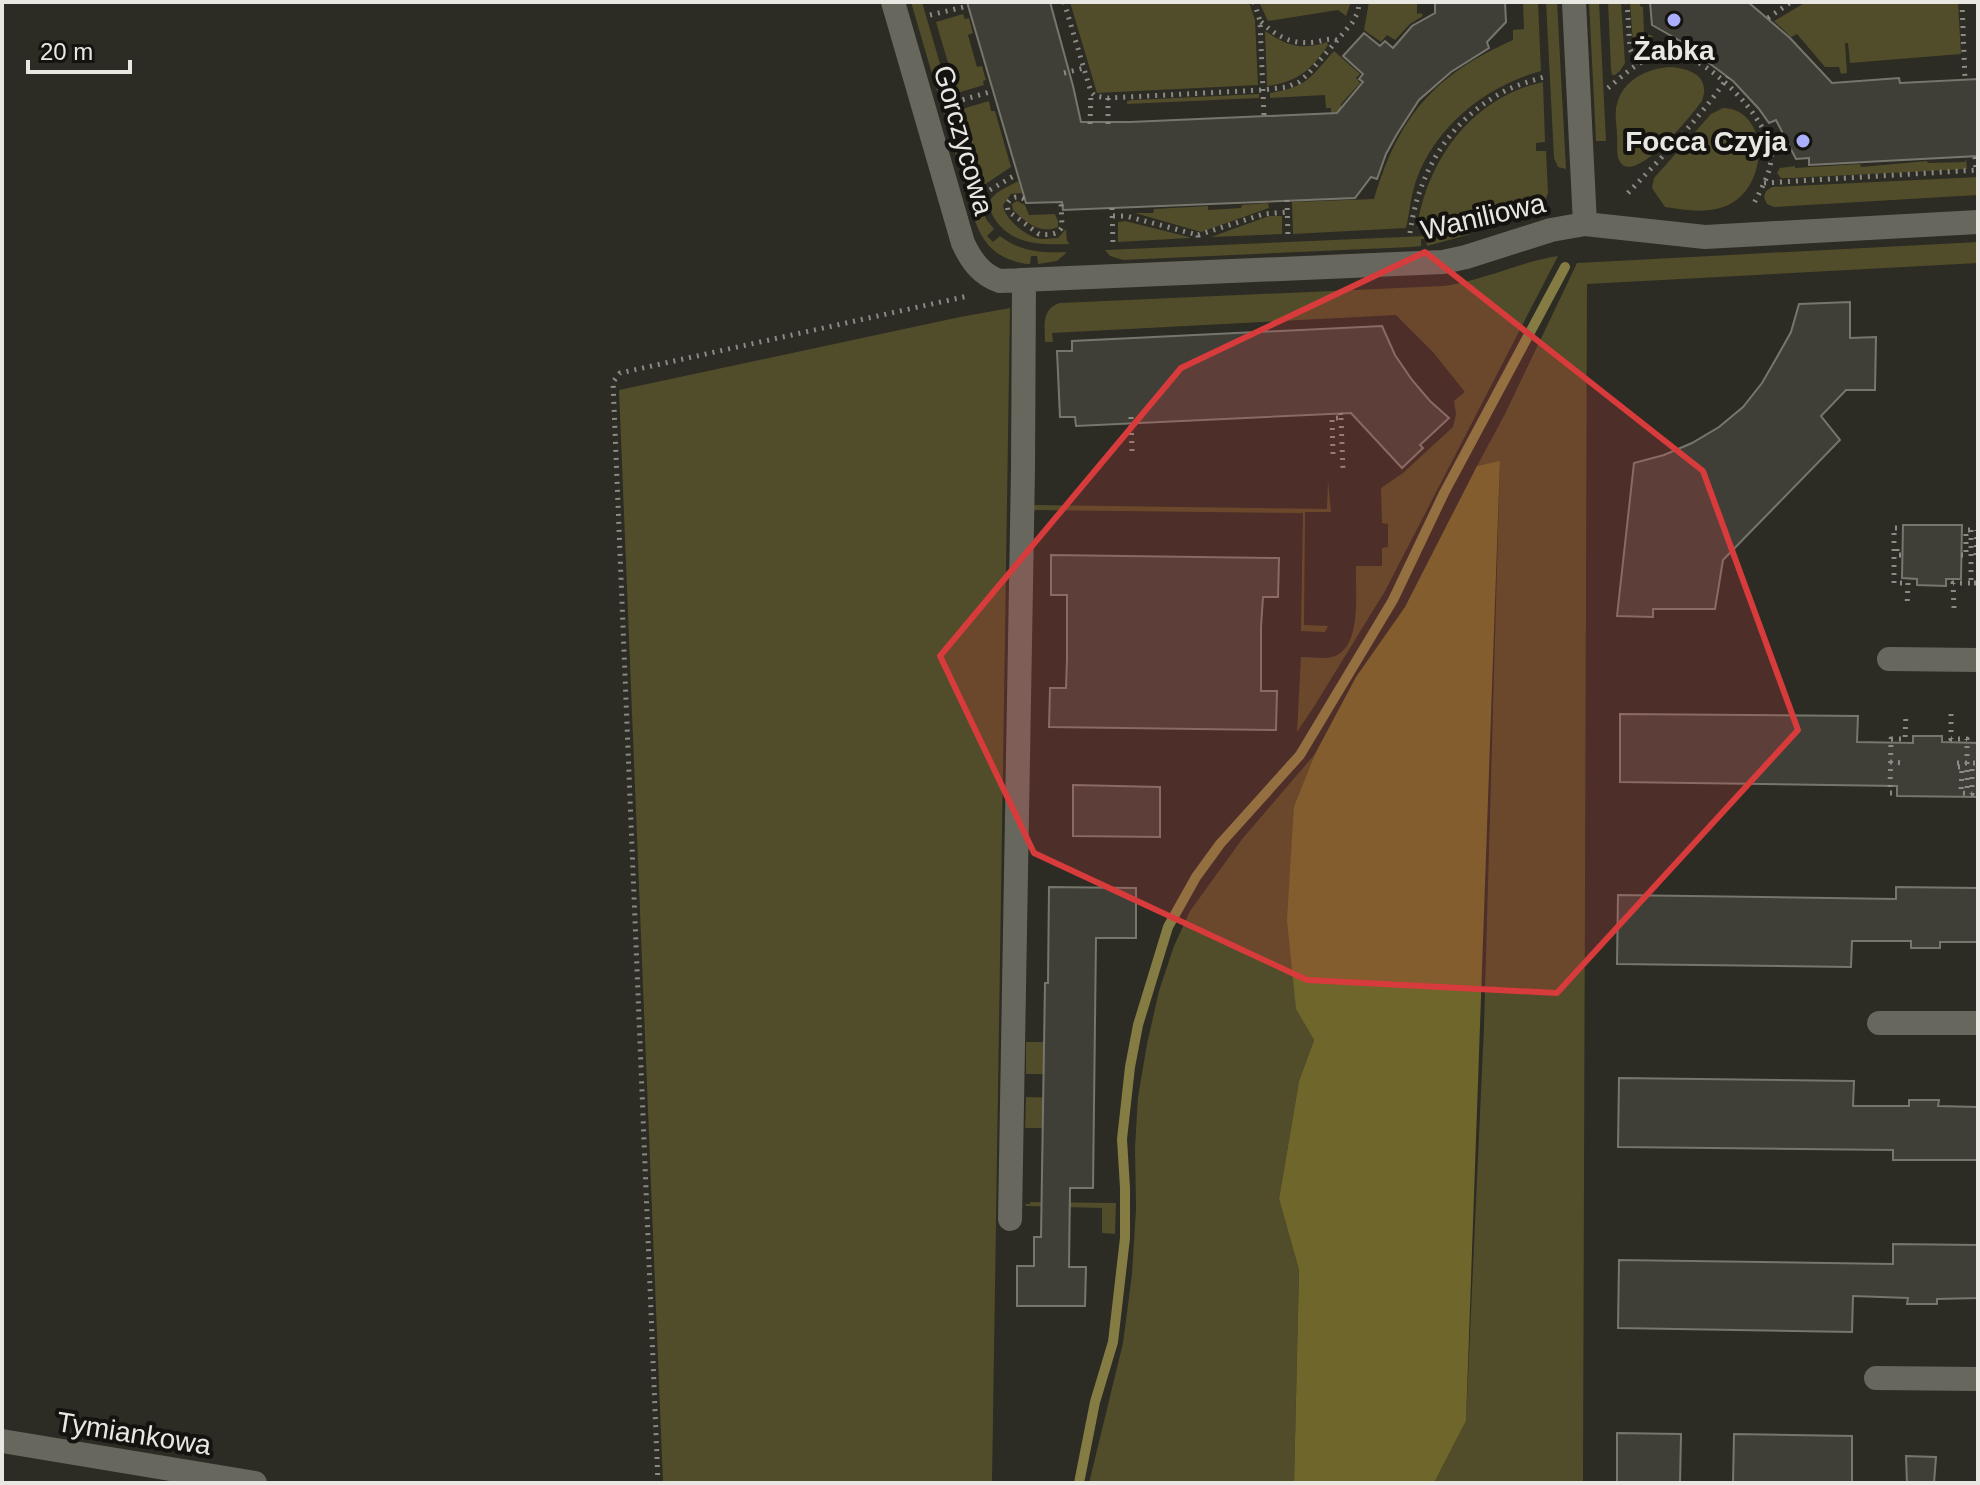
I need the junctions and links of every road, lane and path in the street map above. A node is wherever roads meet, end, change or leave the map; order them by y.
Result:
1 (893, 2) edge
2 (1064, 2) edge
3 (1254, 2) edge
4 (1359, 2) edge
5 (1574, 2) edge
6 (1627, 2) edge
7 (1791, 2) edge
8 (1962, 2) edge
9 (968, 6) dead end
10 (930, 15) dead end
11 (1768, 18) dead end
12 (1260, 21) junction
13 (1339, 41) junction
14 (1638, 64) junction
15 (1084, 68) junction
16 (1064, 73) dead end
17 (1547, 76) dead end
18 (1726, 80) junction
19 (1965, 80) dead end
20 (1608, 88) dead end
21 (1263, 90) junction
22 (993, 91) dead end
23 (1091, 92) junction
24 (1108, 98) junction
25 (955, 102) dead end
26 (1264, 116) dead end
27 (1090, 124) dead end
28 (1108, 124) dead end
29 (1975, 157) dead end
30 (1977, 170) edge
31 (1017, 174) dead end
32 (1764, 183) junction
33 (1628, 193) dead end
34 (983, 194) dead end
35 (1024, 199) dead end
36 (1287, 200) dead end
37 (1061, 202) dead end
38 (1112, 208) dead end
39 (1750, 211) dead end
40 (1288, 212) junction
41 (1113, 216) junction
42 (1978, 222) edge
43 (1585, 224) junction
44 (1410, 233) dead end
45 (1288, 238) dead end
46 (1113, 245) dead end
47 (1004, 279) junction
48 (1340, 407) dead end
49 (1131, 417) dead end
50 (1341, 418) junction
51 (1132, 451) dead end
52 (1333, 454) dead end
53 (1343, 471) dead end
54 (1894, 558) junction
55 (1976, 558) edge
56 (1974, 583) edge
57 (1907, 607) dead end
58 (1954, 608) dead end
59 (1889, 659) dead end
60 (1978, 660) edge
61 (1906, 713) dead end
62 (1951, 714) dead end
63 (1967, 739) junction
64 (1978, 740) edge
65 (1890, 762) junction
66 (1967, 763) junction
67 (1977, 765) edge
68 (1967, 793) junction
69 (1879, 1023) dead end
70 (1978, 1023) edge
71 (1010, 1219) dead end
72 (1876, 1378) dead end
73 (1978, 1379) edge
74 (2, 1441) edge
75 (255, 1483) edge
76 (658, 1483) edge

1 - 47 street, Gorczycowa
2 - 15 path
3 - 12 path
4 - 13 path
5 - 43 street
6 - 14 path
7 - 11 path
8 - 19 path
9 - 10 path
12 - 13 path
12 - 21 path
13 - 21 path
14 - 18 path
14 - 20 path
15 - 16 path
15 - 23 path
17 - 44 path
18 - 32 path
18 - 33 path
21 - 24 path
21 - 26 path
22 - 25 path
23 - 24 path
23 - 27 path
24 - 28 path
29 - 30 path
30 - 32 path
31 - 34 path
32 - 39 path
35 - 37 path
36 - 40 path
38 - 41 path
40 - 41 path
40 - 45 path
41 - 46 path
42 - 43 street, Waniliowa
43 - 47 street, Waniliowa
47 - 71 street
47 - 76 path
48 - 50 path
49 - 51 path
50 - 52 path
50 - 53 path
54 - 54 path
54 - 57 path
55 - 55 path
55 - 56 path
56 - 58 path
59 - 60 street
61 - 65 path
62 - 63 path
63 - 64 path
63 - 66 path
65 - 65 path
66 - 67 path
66 - 68 path
66 - 68 path
67 - 68 path
69 - 70 street
72 - 73 street
74 - 75 street, Tymiankowa

